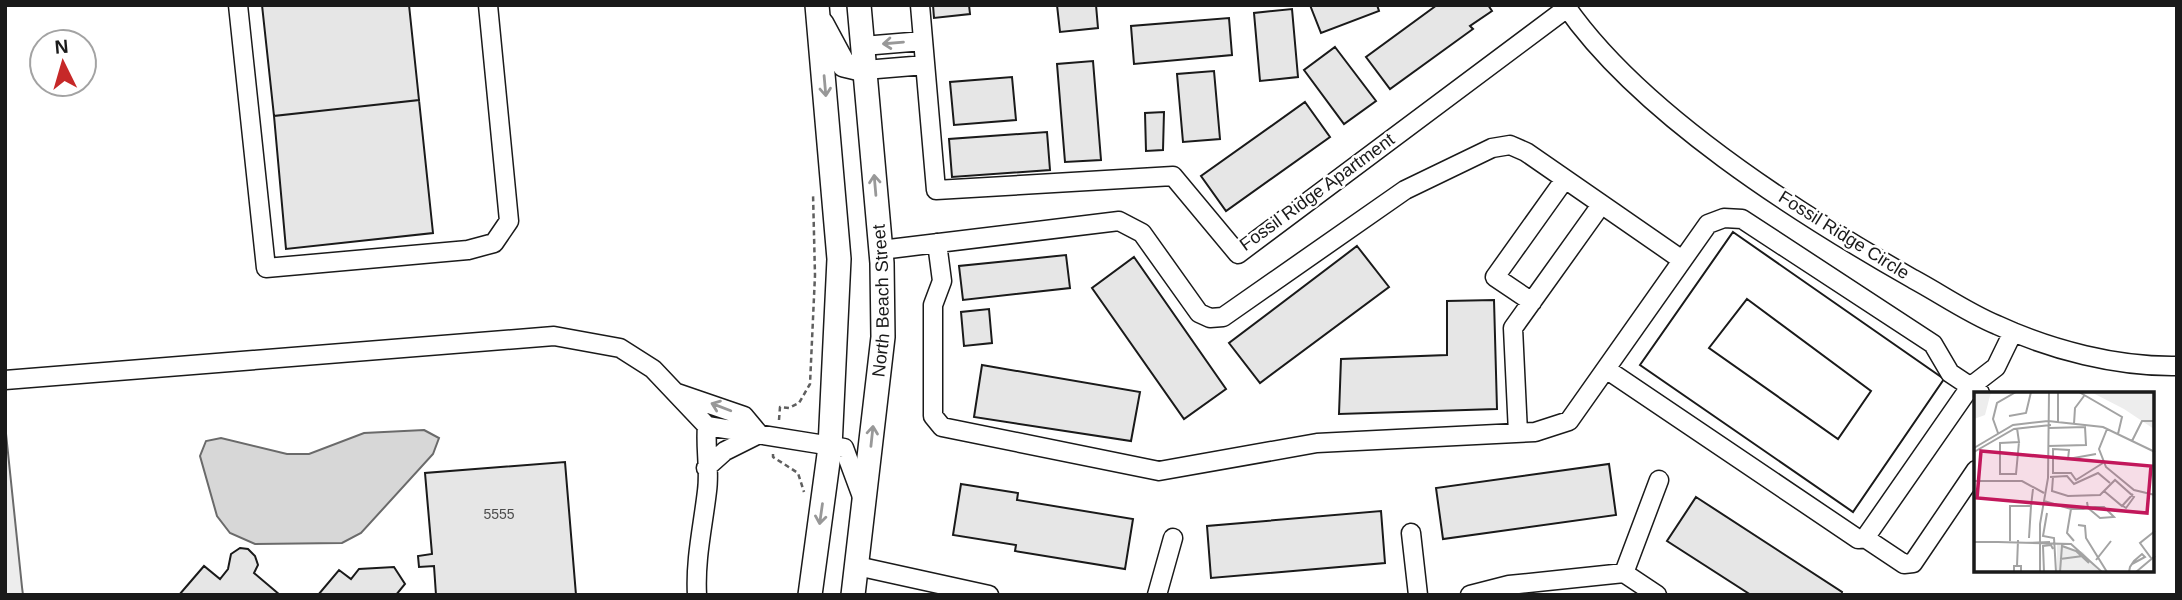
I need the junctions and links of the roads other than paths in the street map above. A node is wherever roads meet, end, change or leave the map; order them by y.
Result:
1 (238, 5) edge
2 (488, 5) edge
3 (859, 5) edge
4 (920, 5) edge
5 (1566, 6) edge
6 (818, 12) edge
7 (923, 41) junction
8 (863, 46) junction
9 (925, 65) junction
10 (865, 70) junction
11 (1564, 179) junction
12 (1601, 205) junction
13 (937, 243) junction
14 (881, 250) junction
15 (1682, 260) junction
16 (1532, 302) junction
17 (2013, 332) junction
18 (2177, 366) edge
19 (1606, 369) junction
20 (5, 380) edge
21 (1975, 390) edge
22 (676, 392) junction
23 (707, 426) junction
24 (1518, 433) junction
25 (759, 434) junction
26 (830, 447) junction
27 (706, 468) junction
28 (1974, 473) edge
29 (1659, 480) dead end
30 (864, 504) junction
31 (1411, 533) dead end
32 (1173, 538) dead end
33 (1866, 538) junction
34 (857, 566) junction
35 (1624, 573) junction
36 (696, 595) edge
37 (810, 595) edge
38 (853, 595) edge
39 (989, 595) edge
40 (1157, 595) edge
41 (1418, 595) edge
42 (1470, 595) edge
43 (1657, 595) edge

1 - 2 street
3 - 8 main road, North Beach Street
4 - 7 street, Fossil Ridge Apartment
5 - 9 street, Fossil Ridge Apartment
5 - 17 street, Fossil Ridge Circle
6 - 10 main road
6 -> 26 main road
7 -> 8 street
7 - 9 street, Fossil Ridge Apartment
8 - 10 main road, North Beach Street
9 - 10 street
14 -> 10 main road, North Beach Street
11 - 12 street
11 - 13 street
11 - 16 street
12 - 15 street
12 - 16 street
13 - 14 street
13 - 24 street
30 -> 14 main road, North Beach Street
15 - 19 street
15 - 21 street
16 - 24 street
17 - 18 street, Fossil Ridge Circle
17 - 21 street
19 - 24 street
19 - 33 street
20 - 22 street
21 - 33 street
22 - 23 street
25 -> 22 street
23 - 25 street
23 - 27 street
25 - 26 street
25 - 27 street
26 - 30 street
26 -> 37 main road
27 - 36 street
28 - 33 street
29 - 35 street
30 - 34 main road, North Beach Street
31 - 41 street
32 - 40 street
34 - 38 main road, North Beach Street
34 - 39 street
35 - 42 street
35 - 43 street

